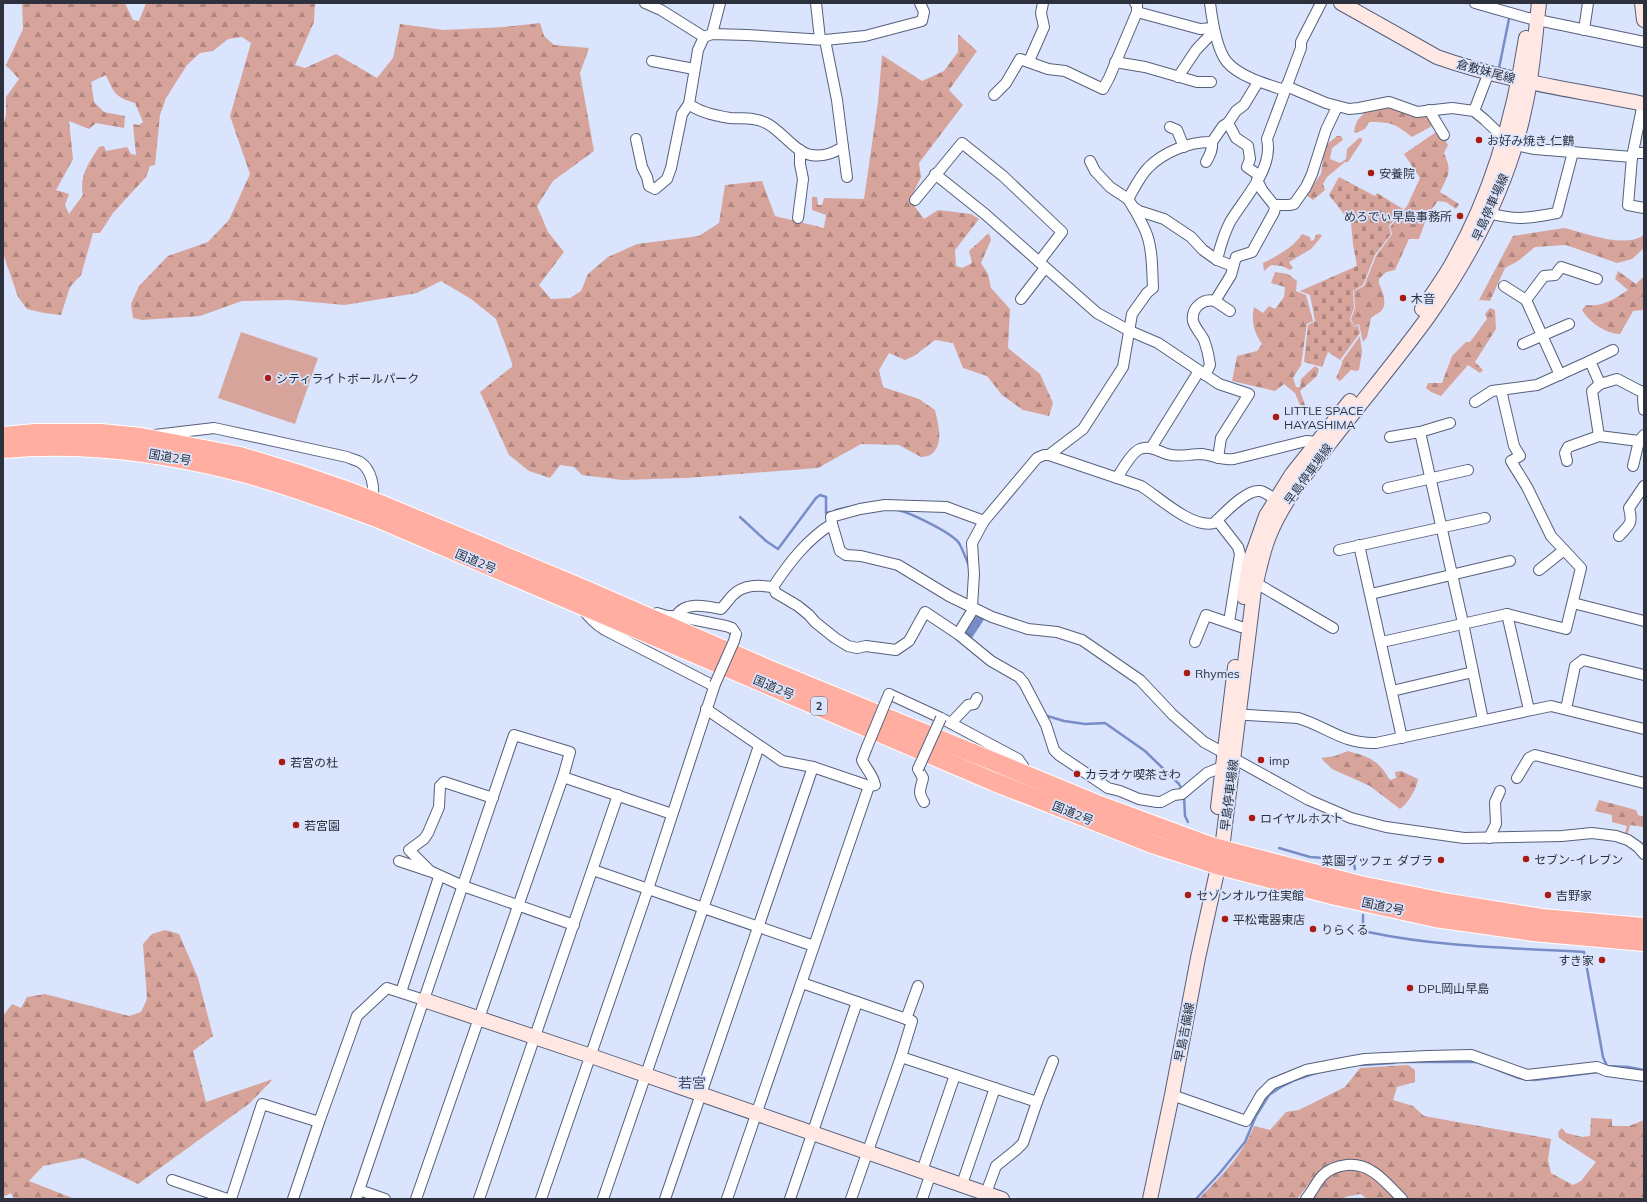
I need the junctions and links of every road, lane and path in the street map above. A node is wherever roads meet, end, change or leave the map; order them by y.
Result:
1 (645, 3) edge
2 (720, 3) edge
3 (816, 3) edge
4 (920, 3) edge
5 (1044, 3) edge
6 (1210, 3) edge
7 (1321, 3) edge
8 (1341, 3) edge
9 (1476, 3) edge
10 (1529, 3) edge
11 (1539, 3) edge
12 (1588, 3) edge
13 (1642, 3) edge
14 (1136, 7) edge
15 (1532, 19) junction
16 (1644, 20) edge
17 (1214, 29) junction
18 (1584, 30) junction
19 (708, 35) junction
20 (822, 39) junction
21 (1644, 42) edge
22 (652, 61) dead end
23 (1029, 61) junction
24 (1115, 62) junction
25 (694, 68) junction
26 (1489, 72) junction
27 (1178, 77) junction
28 (1525, 81) junction
29 (1211, 82) dead end
30 (1258, 82) junction
31 (1285, 88) junction
32 (994, 95) dead end
33 (689, 104) junction
34 (1643, 104) edge
35 (1337, 107) junction
36 (1429, 110) junction
37 (1474, 111) junction
38 (1228, 123) junction
39 (1170, 127) dead end
40 (1444, 135) dead end
41 (636, 139) dead end
42 (1212, 142) junction
43 (1510, 142) junction
44 (843, 146) junction
45 (1184, 146) junction
46 (800, 150) junction
47 (1573, 152) junction
48 (1644, 153) edge
49 (1632, 155) junction
50 (1090, 161) dead end
51 (1206, 162) dead end
52 (935, 174) junction
53 (847, 177) dead end
54 (1259, 178) junction
55 (915, 200) dead end
56 (1131, 203) junction
57 (1274, 204) junction
58 (1644, 208) edge
59 (1488, 213) junction
60 (798, 218) dead end
61 (1217, 260) junction
62 (1042, 265) junction
63 (1234, 266) junction
64 (1597, 279) dead end
65 (1504, 286) dead end
66 (1021, 299) dead end
67 (1526, 300) junction
68 (1215, 301) junction
69 (1230, 311) dead end
70 (1569, 324) dead end
71 (1130, 331) junction
72 (1542, 335) junction
73 (1523, 344) dead end
74 (1613, 350) dead end
75 (1590, 361) junction
76 (1202, 373) junction
77 (1560, 375) junction
78 (1600, 384) junction
79 (1501, 390) junction
80 (1644, 392) edge
81 (1475, 402) dead end
82 (1644, 410) edge
83 (1450, 424) dead end
84 (1420, 432) junction
85 (3, 436) edge
86 (1599, 436) junction
87 (141, 437) junction
88 (1390, 437) dead end
89 (1642, 438) edge
90 (1322, 445) junction
91 (1151, 448) junction
92 (3, 449) edge
93 (1049, 455) junction
94 (1218, 458) junction
95 (1567, 461) dead end
96 (1633, 466) dead end
97 (1468, 470) dead end
98 (1117, 478) junction
99 (1430, 479) junction
100 (1644, 486) edge
101 (1388, 488) dead end
102 (372, 500) junction
103 (1276, 500) junction
104 (1485, 518) dead end
105 (1217, 520) junction
106 (984, 521) junction
107 (832, 524) junction
108 (1441, 527) junction
109 (1620, 536) dead end
110 (1359, 545) junction
111 (1339, 550) dead end
112 (1564, 550) junction
113 (1510, 561) dead end
114 (1539, 570) dead end
115 (1452, 576) junction
116 (1256, 583) junction
117 (772, 587) junction
118 (1370, 594) junction
119 (599, 596) junction
120 (1573, 603) junction
121 (581, 606) junction
122 (975, 609) junction
123 (1507, 614) junction
124 (676, 616) junction
125 (1644, 621) edge
126 (1463, 623) junction
127 (1235, 625) junction
128 (1333, 628) dead end
129 (958, 634) junction
130 (1195, 642) dead end
131 (1382, 642) junction
132 (1473, 672) junction
133 (1644, 675) edge
134 (714, 685) junction
135 (1392, 691) junction
136 (977, 698) dead end
137 (706, 709) junction
138 (1566, 709) junction
139 (1529, 710) junction
140 (1234, 714) junction
141 (940, 718) junction
142 (1483, 720) junction
143 (951, 723) junction
144 (1644, 729) edge
145 (1402, 738) junction
146 (759, 746) junction
147 (1226, 760) junction
148 (813, 767) junction
149 (1026, 775) junction
150 (563, 777) junction
151 (1517, 778) dead end
152 (1644, 782) edge
153 (869, 786) junction
154 (1500, 791) dead end
155 (618, 795) junction
156 (493, 798) junction
157 (924, 802) dead end
158 (672, 814) junction
159 (1489, 838) junction
160 (1217, 854) junction
161 (1644, 854) edge
162 (399, 861) dead end
163 (593, 870) junction
164 (435, 874) junction
165 (463, 886) junction
166 (648, 889) junction
167 (518, 905) junction
168 (703, 907) junction
169 (574, 925) junction
170 (758, 927) junction
171 (1644, 927) edge
172 (1644, 942) edge
173 (814, 946) junction
174 (802, 983) junction
175 (918, 986) dead end
176 (401, 992) junction
177 (424, 1000) junction
178 (857, 1002) junction
179 (479, 1019) junction
180 (906, 1019) junction
181 (535, 1037) junction
182 (591, 1056) junction
183 (901, 1057) junction
184 (1052, 1061) dead end
185 (646, 1075) junction
186 (955, 1075) junction
187 (1644, 1076) edge
188 (995, 1088) junction
189 (701, 1094) junction
190 (1172, 1095) junction
191 (1037, 1102) junction
192 (756, 1114) junction
193 (319, 1122) junction
194 (812, 1133) junction
195 (867, 1151) junction
196 (927, 1172) junction
197 (172, 1180) dead end
198 (962, 1184) junction
199 (986, 1193) junction
200 (357, 1195) edge
201 (227, 1199) edge
202 (231, 1199) edge
203 (293, 1199) edge
204 (385, 1199) edge
205 (416, 1199) edge
206 (479, 1199) edge
207 (541, 1199) edge
208 (603, 1199) edge
209 (665, 1199) edge
210 (727, 1199) edge
211 (790, 1199) edge
212 (851, 1199) edge
213 (922, 1199) edge
214 (1002, 1199) edge
215 (1150, 1199) edge
216 (1306, 1199) edge
217 (1402, 1199) edge

1 - 19 street
2 - 19 street
3 - 20 street
4 - 20 street
5 - 23 street
6 - 17 street
7 - 31 street
8 - 26 main road, 倉敷妹尾線
9 - 15 street
10 - 15 main road, 早島停車場線
11 - 15 main road, 早島停車場線
12 - 18 street
13 - 16 main road
14 - 17 street
14 - 24 street
15 - 18 street
15 - 28 main road, 早島停車場線
17 - 27 street
17 - 30 street
18 - 21 street
19 - 20 street
19 - 25 street
20 - 44 street
22 - 25 street
23 - 24 street
23 - 32 street
24 - 27 street
25 - 33 street
26 - 28 main road, 倉敷妹尾線
26 - 37 street
27 - 29 street
28 - 34 main road, 倉敷妹尾線
28 - 43 main road, 早島停車場線
30 - 31 street
30 - 38 street
31 - 35 street
31 - 54 street
33 - 41 street
33 - 46 street
34 - 49 street
35 - 36 street
35 - 57 street
36 - 37 street
36 - 40 street
37 - 43 street
38 - 42 street
38 - 54 street
39 - 45 street
42 - 45 street
42 - 51 street
43 - 47 street
43 - 59 main road, 早島停車場線
43 - 90 main road, 早島停車場線
44 - 46 street
44 - 53 street
45 - 56 street
46 - 60 street
47 - 49 street
47 - 59 street
48 - 49 street
49 - 58 street
50 - 56 street
52 - 55 street
52 - 62 street
52 - 62 street
54 - 57 street
54 - 61 street
56 - 61 street
56 - 71 street
57 - 63 street
59 - 90 main road, 早島停車場線
61 - 63 street
62 - 66 street
62 - 71 street
63 - 68 street
64 - 67 street
65 - 67 street
67 - 72 street
68 - 69 street
68 - 76 street
70 - 72 street
71 - 76 street
71 - 93 street
72 - 73 street
72 - 77 street
74 - 75 street
75 - 77 street
75 - 78 street
76 - 91 street
76 - 94 street
77 - 79 street
78 - 80 street
78 - 86 street
79 - 81 street
79 - 112 street
80 - 82 street
83 - 84 street
84 - 88 street
84 - 99 street
85 - 87 highway, 国道2号 / 2
86 - 89 street
86 - 95 street
87 - 102 highway, 国道2号 / 2
87 - 102 street
89 - 96 street
90 - 94 street
90 - 103 main road, 早島停車場線
90 - 116 main road, 早島停車場線
91 - 94 street
91 - 98 street
92 - 121 highway, 国道2号 / 2
93 - 98 street
93 - 106 street
97 - 99 street
98 - 105 street
99 - 101 street
99 - 108 street
100 - 109 street
102 - 119 highway, 国道2号 / 2
103 - 105 street
103 - 127 main road, 早島停車場線
104 - 108 street
105 - 127 street
106 - 107 street
106 - 122 street
107 - 117 street
107 - 122 street
108 - 110 street
108 - 115 street
110 - 111 street
110 - 118 street
112 - 114 street
112 - 120 street
113 - 115 street
115 - 118 street
115 - 126 street
116 - 128 street
116 - 140 main road, 早島停車場線
117 - 124 street
117 - 129 street
118 - 131 street
119 - 124 street
119 - 149 highway, 国道2号 / 2
120 - 123 street
120 - 125 street
121 - 134 street
121 - 160 highway, 国道2号 / 2
122 - 129 street
122 - 147 street
123 - 126 street
123 - 139 street
124 - 134 street, bridge
126 - 131 street
126 - 132 street
127 - 130 street
127 - 140 main road, 早島停車場線
129 - 147 street
131 - 135 street
132 - 135 street
132 - 142 street
133 - 138 street
134 - 137 street
135 - 145 street
136 - 143 street
137 - 146 street
137 - 158 street
138 - 139 street
138 - 144 street
139 - 142 street
140 - 145 street
140 - 147 main road, 早島停車場線
141 - 143 street
141 - 153 street, bridge
141 - 157 street, bridge
142 - 145 street
143 - 149 street
146 - 148 street
146 - 168 street
147 - 159 street
147 - 160 main road, 早島停車場線
148 - 153 street
148 - 170 street
149 - 160 highway, 国道2号 / 2
150 - 155 street
150 - 156 street
150 - 167 street
151 - 152 street
153 - 173 street
154 - 159 street
155 - 158 street
155 - 163 street
156 - 164 street
156 - 165 street
158 - 166 street
159 - 161 street
160 - 171 highway, 国道2号 / 2
160 - 172 highway, 国道2号 / 2
160 - 190 main road, 早島吉備線
162 - 164 street
163 - 166 street
163 - 169 street
164 - 165 street
164 - 176 street
165 - 167 street
165 - 177 street
166 - 168 street
166 - 182 street
167 - 169 street
167 - 179 street
168 - 170 street
168 - 185 street
169 - 181 street
170 - 173 street
170 - 189 street
173 - 174 street
174 - 178 street
174 - 192 street
175 - 180 street
176 - 177 street
176 - 193 street
177 - 179 main road
177 - 200 street
178 - 180 street
178 - 194 street
179 - 181 main road
179 - 205 street
180 - 183 street
181 - 182 main road
181 - 206 street
182 - 185 main road
182 - 207 street
183 - 186 street
183 - 195 street
184 - 191 street
185 - 189 main road
185 - 208 street
186 - 188 street
186 - 196 street
187 - 190 street
188 - 191 street
188 - 198 street
189 - 192 main road
189 - 209 street
190 - 215 main road, 早島吉備線
191 - 199 street
192 - 194 main road
192 - 210 street
193 - 202 street
193 - 203 street
194 - 195 main road
194 - 211 street
195 - 196 main road
195 - 212 street
196 - 198 main road
196 - 213 street
197 - 201 street
198 - 199 main road
199 - 214 main road
200 - 204 street
216 - 217 street

